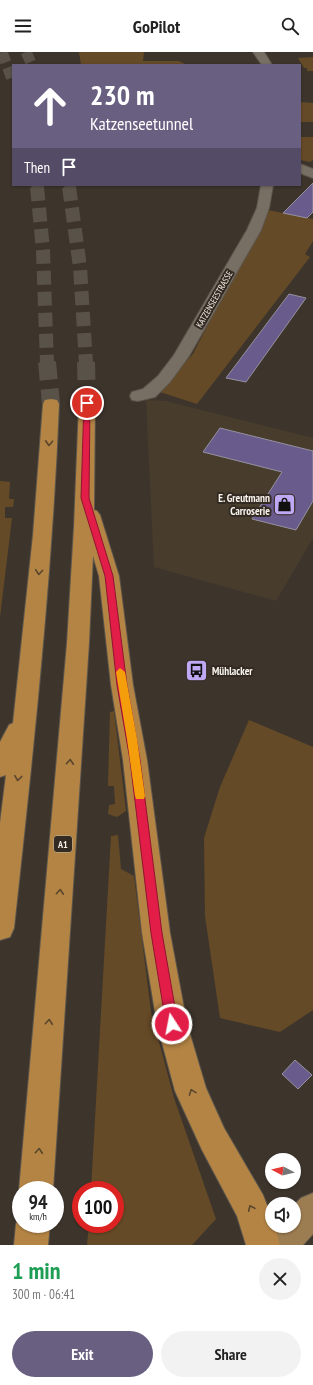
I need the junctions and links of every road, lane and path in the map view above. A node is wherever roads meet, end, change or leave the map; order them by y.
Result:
1 (258, 52) edge
2 (267, 64) edge
3 (301, 168) edge
4 (313, 174) edge
5 (268, 186) edge
6 (138, 396) dead end
7 (87, 403) tunnel mouth
8 (50, 404) tunnel mouth
9 (85, 498) junction
10 (26, 712) junction
11 (0, 768) edge
12 (0, 928) edge
13 (37, 1181) edge
14 (313, 1210) edge
15 (33, 1233) edge
16 (32, 1245) edge
17 (263, 1245) edge
18 (279, 1245) edge

1 - 2 street
3 - 4 street
5 - 6 street, KATZENSEESTRASSE
7 - 9 highway, A1
8 -> 10 highway
13 -> 9 highway, A1
17 -> 9 highway
10 - 11 highway
10 -> 12 highway
14 - 18 main road
15 - 16 highway

